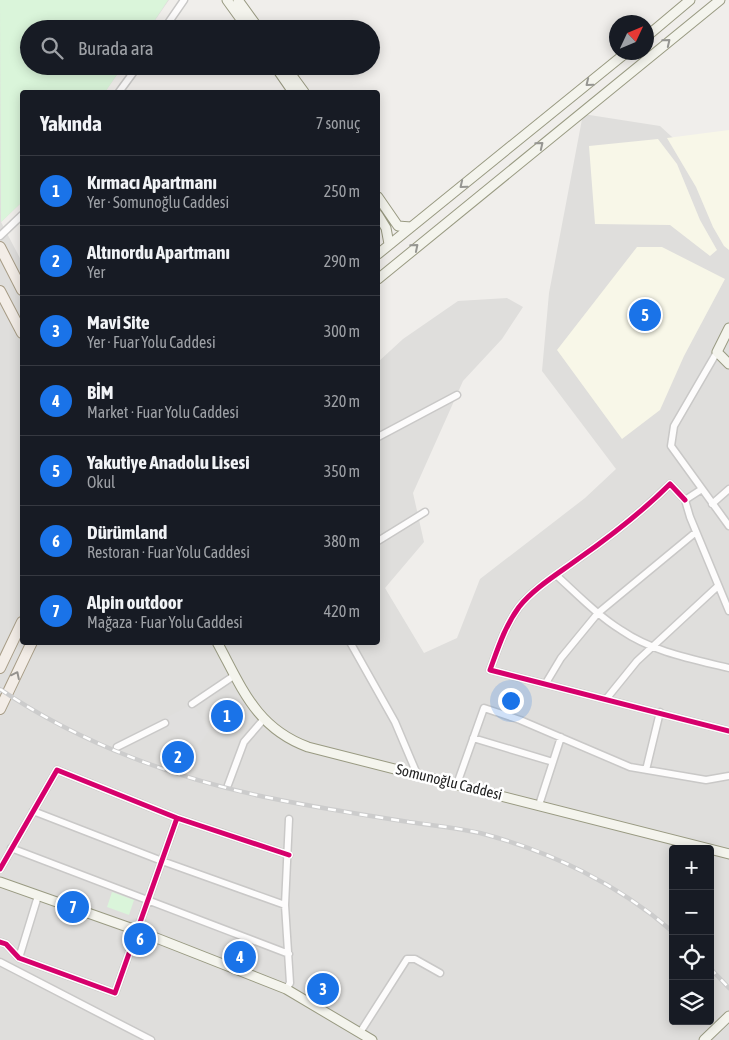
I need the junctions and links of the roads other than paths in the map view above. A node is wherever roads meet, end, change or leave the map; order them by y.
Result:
1 (184, 0) edge
2 (227, 0) edge
3 (238, 0) edge
4 (690, 0) edge
5 (720, 0) edge
6 (170, 20) edge
7 (241, 20) edge
8 (252, 20) edge
9 (654, 30) edge
10 (617, 60) edge
11 (131, 75) edge
12 (281, 75) edge
13 (292, 75) edge
14 (120, 90) edge
15 (292, 90) edge
16 (303, 90) edge
17 (380, 201) edge
18 (20, 217) edge
19 (380, 218) edge
20 (411, 227) junction
21 (0, 236) edge
22 (389, 244) junction
23 (0, 247) edge
24 (380, 252) edge
25 (380, 277) edge
26 (20, 286) edge
27 (0, 291) edge
28 (729, 328) edge
29 (20, 329) edge
30 (717, 352) junction
31 (729, 364) edge
32 (457, 395) dead end
33 (380, 436) edge
34 (729, 489) edge
35 (702, 490) junction
36 (685, 500) junction
37 (712, 504) junction
38 (425, 512) dead end
39 (729, 526) edge
40 (696, 532) junction
41 (380, 540) edge
42 (556, 575) junction
43 (718, 586) junction
44 (729, 611) edge
45 (598, 613) junction
46 (20, 626) edge
47 (31, 645) edge
48 (219, 645) edge
49 (352, 645) edge
50 (654, 647) junction
51 (0, 668) edge
52 (729, 668) edge
53 (236, 675) junction
54 (546, 683) junction
55 (606, 698) junction
56 (192, 704) dead end
57 (0, 709) edge
58 (660, 712) junction
59 (263, 720) junction
60 (165, 723) dead end
61 (729, 731) edge
62 (561, 737) junction
63 (473, 738) junction
64 (118, 747) dead end
65 (553, 762) junction
66 (646, 770) junction
67 (417, 774) junction
68 (729, 776) edge
69 (457, 784) junction
70 (228, 785) dead end
71 (539, 805) junction
72 (33, 811) junction
73 (177, 818) junction
74 (289, 819) dead end
75 (11, 848) junction
76 (729, 854) edge
77 (289, 855) junction
78 (162, 862) junction
79 (0, 869) edge
80 (0, 882) edge
81 (38, 896) junction
82 (148, 900) junction
83 (285, 906) junction
84 (136, 930) junction
85 (0, 942) edge
86 (289, 954) junction
87 (19, 958) junction
88 (0, 962) edge
89 (440, 973) dead end
90 (286, 989) junction
91 (729, 1016) edge
92 (361, 1031) junction
93 (151, 1040) edge
94 (372, 1040) edge
95 (704, 1040) edge

1 - 6 street
2 - 7 main road
3 - 8 main road
4 - 9 main road
25 -> 5 main road
10 -> 20 main road
11 - 14 street
12 - 15 main road
13 - 16 main road
17 - 20 main road
18 - 21 street
19 - 22 main road
20 - 22 main road
22 - 24 main road
23 - 26 main road
27 - 29 main road
28 - 30 main road
30 - 31 main road
30 - 35 street
32 - 33 street
34 - 37 street
35 - 36 street
35 - 37 street
36 - 40 street
36 - 42 street
37 - 39 street
38 - 41 street
40 - 43 street
40 - 45 street
42 - 45 street
42 - 54 street
43 - 44 street
43 - 50 street
45 - 50 street
45 - 54 street
46 - 51 main road
57 -> 47 main road
48 - 53 main road, Somunoğlu Caddesi
49 - 67 street
50 - 52 street
50 - 55 street
53 - 56 street
53 - 59 main road, Somunoğlu Caddesi
54 - 55 street
55 - 58 street
58 - 61 street
58 - 66 street
59 - 67 main road, Somunoğlu Caddesi
59 - 70 street
60 - 64 street
62 - 63 street
62 - 65 street
62 - 66 street
63 - 65 street
63 - 69 street
65 - 71 street
66 - 68 street
67 - 69 main road, Somunoğlu Caddesi
69 - 71 main road, Somunoğlu Caddesi
71 - 76 main road, Somunoğlu Caddesi
72 - 73 street
72 - 75 street
72 - 78 street
73 - 77 street
73 - 78 street
74 - 77 street
75 - 79 street
75 - 82 street
77 - 83 street
78 - 82 street
78 - 83 street
80 - 81 main road
81 - 84 main road
81 - 87 street
82 - 84 street
82 - 86 street
83 - 86 street
84 - 87 street
84 - 90 main road
85 - 87 street
86 - 90 street
88 - 93 street
89 - 92 street
90 - 92 main road
91 - 95 main road
92 - 94 main road

